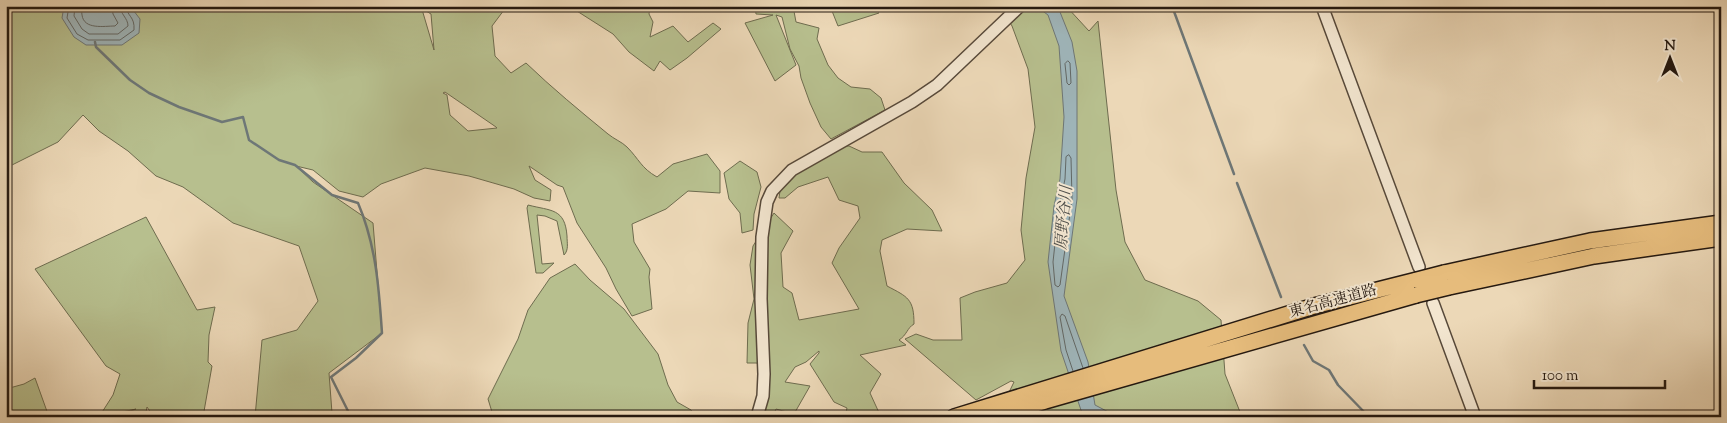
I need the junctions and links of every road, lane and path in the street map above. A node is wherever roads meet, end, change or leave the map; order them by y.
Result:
1 (1020, 6) edge
2 (1322, 6) edge
3 (1721, 223) edge
4 (1721, 238) edge
5 (1418, 274) junction
6 (1447, 280) junction
7 (1433, 303) dead end
8 (1122, 372) junction
9 (1043, 395) junction
10 (757, 417) edge
11 (954, 417) edge
12 (995, 417) edge
13 (1475, 417) edge

1 - 10 street
2 - 5 street
3 - 6 highway, 東名高速道路
4 - 6 highway, 東名高速道路
5 - 6 highway, 東名高速道路, bridge
5 - 8 highway, 東名高速道路
6 - 8 highway, 東名高速道路, bridge
7 - 13 street
8 - 9 highway, 東名高速道路
9 - 11 highway, 東名高速道路
9 - 12 highway, 東名高速道路

